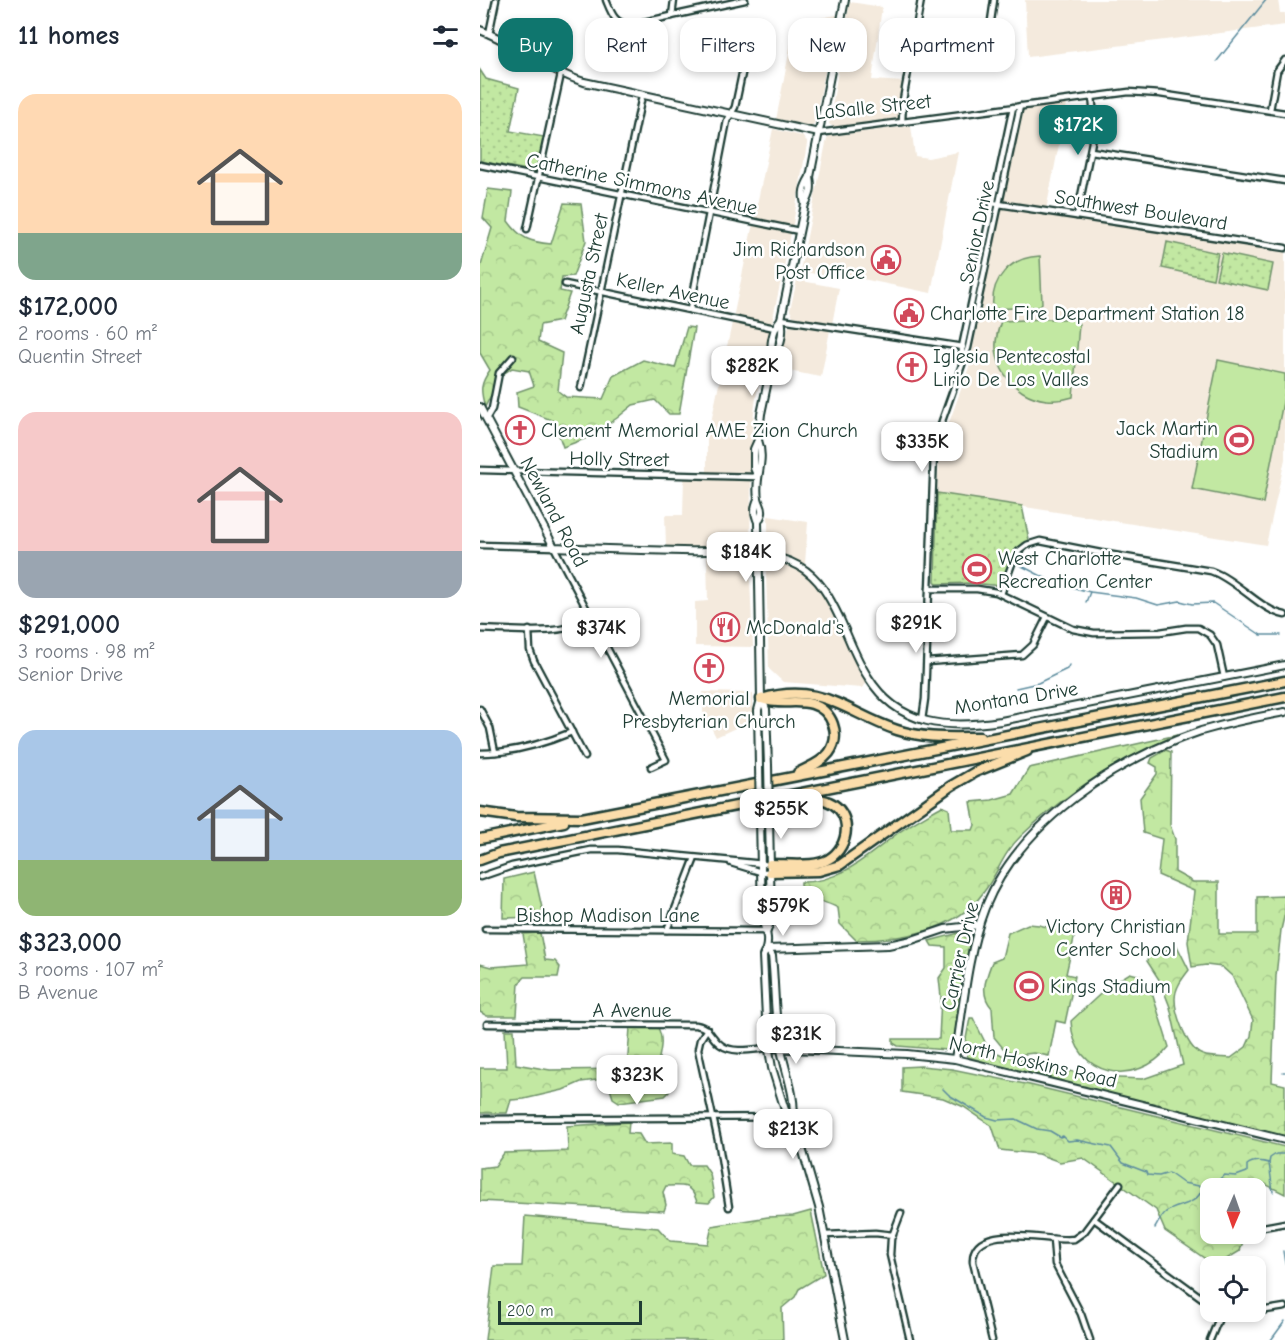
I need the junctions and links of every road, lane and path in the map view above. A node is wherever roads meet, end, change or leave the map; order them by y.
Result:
1 (496, 0) edge
2 (606, 0) edge
3 (674, 0) edge
4 (745, 0) edge
5 (845, 0) edge
6 (921, 0) edge
7 (994, 0) edge
8 (672, 16) junction
9 (991, 18) edge
10 (480, 30) edge
11 (489, 34) junction
12 (1285, 60) edge
13 (742, 72) edge
14 (561, 74) junction
15 (642, 96) junction
16 (1092, 96) junction
17 (1020, 106) junction
18 (1013, 107) junction
19 (1270, 110) junction
20 (1285, 112) edge
21 (732, 114) junction
22 (902, 122) junction
23 (819, 134) junction
24 (1091, 151) junction
25 (480, 165) edge
26 (539, 177) junction
27 (1285, 181) edge
28 (621, 194) junction
29 (992, 203) junction
30 (999, 204) junction
31 (710, 214) junction
32 (1077, 216) junction
33 (527, 229) dead end
34 (799, 231) junction
35 (1285, 248) edge
36 (565, 284) dead end
37 (601, 292) junction
38 (690, 310) junction
39 (781, 319) junction
40 (775, 328) junction
41 (965, 347) junction
42 (513, 357) dead end
43 (773, 357) junction
44 (581, 388) dead end
45 (480, 407) edge
46 (486, 419) junction
47 (480, 470) edge
48 (513, 471) junction
49 (758, 477) junction
50 (480, 545) edge
51 (554, 548) junction
52 (758, 554) junction
53 (929, 589) junction
54 (1001, 594) junction
55 (1285, 615) edge
56 (1047, 617) junction
57 (592, 619) junction
58 (480, 629) edge
59 (529, 630) junction
60 (927, 662) junction
61 (1285, 665) edge
62 (1224, 677) junction
63 (1285, 681) edge
64 (1285, 697) edge
65 (761, 699) junction
66 (480, 709) edge
67 (1285, 712) edge
68 (922, 720) junction
69 (572, 732) junction
70 (1003, 736) junction
71 (1045, 744) junction
72 (495, 752) junction
73 (480, 753) edge
74 (585, 757) dead end
75 (651, 767) dead end
76 (790, 777) junction
77 (787, 796) junction
78 (480, 812) edge
79 (582, 818) junction
80 (480, 839) edge
81 (480, 858) edge
82 (695, 858) junction
83 (728, 861) junction
84 (765, 868) junction
85 (480, 877) edge
86 (979, 926) junction
87 (485, 929) dead end
88 (667, 930) junction
89 (767, 931) junction
90 (767, 949) junction
91 (487, 1024) dead end
92 (707, 1029) junction
93 (768, 1048) junction
94 (780, 1049) junction
95 (955, 1059) junction
96 (712, 1117) junction
97 (793, 1117) junction
98 (480, 1119) edge
99 (1285, 1140) edge
100 (1120, 1184) dead end
101 (729, 1207) dead end
102 (901, 1213) dead end
103 (1094, 1219) junction
104 (1285, 1223) edge
105 (1266, 1227) edge
106 (825, 1235) junction
107 (893, 1235) junction
108 (1053, 1239) junction
109 (1200, 1297) edge
110 (1285, 1306) edge
111 (1266, 1310) edge
112 (1217, 1322) edge
113 (846, 1340) edge
114 (910, 1340) edge
115 (992, 1340) edge
116 (1090, 1340) edge
117 (1210, 1340) edge

1 - 11 street
2 - 8 street
3 - 8 street
4 - 8 street
5 - 23 street
6 - 22 street
7 - 9 street
10 - 11 street, LaSalle Street
11 - 14 street, LaSalle Street
12 - 19 street
13 - 21 street
14 - 15 street, LaSalle Street
14 - 26 street
15 - 21 street, LaSalle Street
15 - 28 street, Augusta Street
16 - 17 street, LaSalle Street
16 - 19 street, LaSalle Street
16 - 24 street
17 - 18 street, LaSalle Street
17 - 30 street, Senior Drive
18 - 22 street, LaSalle Street
18 - 29 street, Senior Drive
19 - 20 street, LaSalle Street
21 - 23 street, LaSalle Street
21 - 31 street
22 - 23 street, LaSalle Street
23 - 34 street
24 - 27 street
24 - 32 street
25 - 26 street, Catherine Simmons Avenue
26 - 28 street, Catherine Simmons Avenue
26 - 33 street
28 - 31 street, Catherine Simmons Avenue
28 - 37 street, Augusta Street
29 - 30 street, Southwest Boulevard
29 - 41 street, Senior Drive
30 - 32 street, Southwest Boulevard
30 - 41 street, Senior Drive
31 - 34 street, Catherine Simmons Avenue
31 - 38 street
32 - 35 street, Southwest Boulevard
34 - 39 street
36 - 37 street, Keller Avenue
37 - 38 street, Keller Avenue
37 - 44 street, Augusta Street
38 - 40 street, Keller Avenue
39 - 40 street
39 - 41 street
39 - 43 street
40 - 43 street
41 - 53 street, Senior Drive
42 - 46 street
43 - 49 street
45 - 46 street, Newland Road
46 - 48 street, Newland Road
47 - 48 street, Holly Street
48 - 49 street, Holly Street
48 - 51 street, Newland Road
49 - 52 street
50 - 51 street
51 - 52 street, Montana Drive
51 - 57 street, Newland Road
52 - 65 street
52 - 68 street, Montana Drive
53 - 54 street
53 - 60 street, Senior Drive
54 - 55 street
54 - 56 street
56 - 60 street
56 - 62 street
57 - 59 street
57 - 75 street, Newland Road
58 - 59 street
59 - 69 street
60 - 68 street, Senior Drive
61 - 62 street, Montana Drive
62 - 68 street, Montana Drive
63 - 70 highway
64 - 71 highway
65 - 70 highway
65 - 76 highway
65 - 84 street, bridge
65 - 84 street, bridge
66 - 72 street
67 - 86 street, Carrier Drive
69 - 72 street
69 - 74 street
70 - 76 highway
71 - 77 highway
71 - 84 highway
72 - 73 street
76 - 79 highway
77 - 81 highway
77 - 84 highway
78 - 79 highway
79 - 80 highway
82 - 83 street
82 - 85 street
82 - 88 street
83 - 84 street
83 - 84 street
84 - 89 street
86 - 90 street
86 - 95 street, Carrier Drive
87 - 88 street, Bishop Madison Lane
88 - 89 street, Bishop Madison Lane
89 - 90 street
90 - 93 street
90 - 94 street
91 - 92 street, A Avenue
92 - 93 street
92 - 96 street
93 - 94 street, North Hoskins Road
93 - 97 street
94 - 95 street, North Hoskins Road
94 - 97 street
95 - 99 street, North Hoskins Road
96 - 97 street
96 - 98 street
96 - 101 street
97 - 106 street
100 - 103 street
102 - 107 street
103 - 108 street
103 - 109 street
104 - 105 street
106 - 107 street
106 - 113 street
107 - 114 street
108 - 115 street
108 - 116 street
110 - 111 street
112 - 117 street

